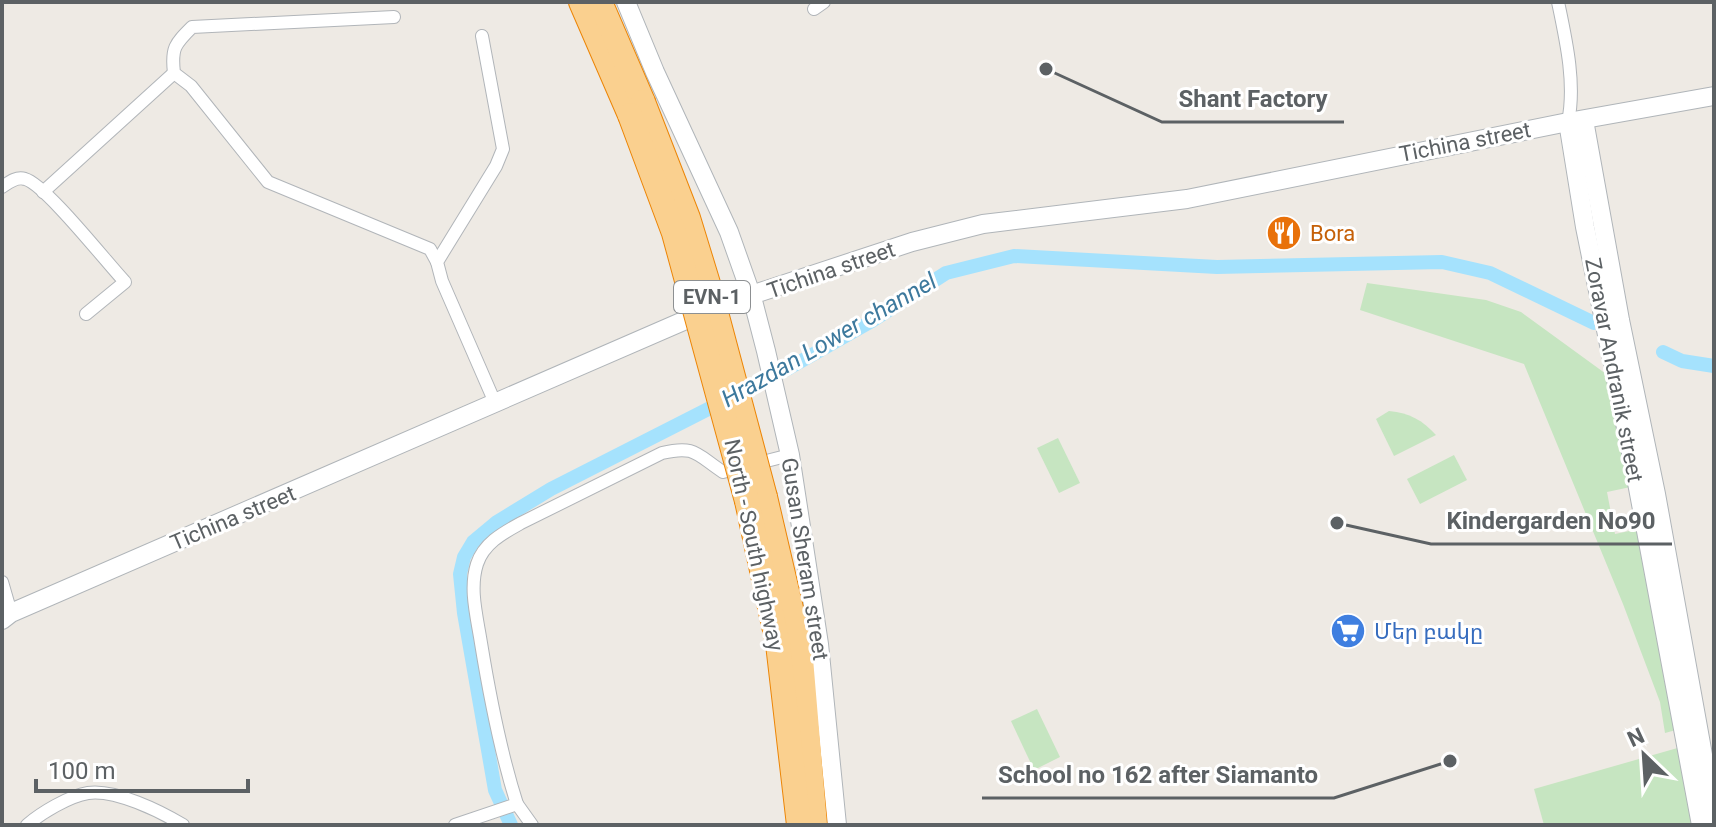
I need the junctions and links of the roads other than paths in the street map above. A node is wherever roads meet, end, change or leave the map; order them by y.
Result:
1 (581, 2) edge
2 (600, 2) edge
3 (626, 2) edge
4 (1558, 2) edge
5 (394, 17) dead end
6 (482, 36) dead end
7 (174, 73) junction
8 (1714, 96) edge
9 (637, 108) junction
10 (1575, 115) junction
11 (2, 187) edge
12 (43, 192) junction
13 (437, 262) junction
14 (752, 297) junction
15 (86, 314) dead end
16 (496, 405) junction
17 (790, 455) junction
18 (756, 499) junction
19 (2, 582) edge
20 (7, 616) edge
21 (1692, 731) junction
22 (513, 805) junction
23 (1714, 816) edge
24 (27, 825) edge
25 (183, 825) edge
26 (455, 825) edge
27 (532, 825) edge
28 (799, 825) edge
29 (815, 825) edge
30 (837, 825) edge
31 (1701, 825) edge

1 - 9 highway, North - South highway / EVN-1
2 - 9 highway, North - South highway / EVN-1
3 - 14 main road, Gusan Sheram street
4 - 10 street
5 - 7 street
6 - 13 street
7 - 12 street
7 - 13 street
8 - 10 main road, Tichina street
9 - 18 highway, North - South highway / EVN-1, bridge
10 - 14 main road, Tichina street
10 - 21 main road, Zoravar Andranik street
11 - 12 street
12 - 15 street
13 - 16 street
14 - 16 main road, Tichina street
14 - 17 main road, Gusan Sheram street
16 - 20 main road, Tichina street
17 - 22 street
17 - 30 main road, Gusan Sheram street
18 - 28 highway, North - South highway / EVN-1
18 - 29 highway, North - South highway / EVN-1
19 - 20 street
21 - 23 main road, Zoravar Andranik street
21 - 31 main road, Zoravar Andranik street
22 - 26 street
22 - 27 street
24 - 25 street

